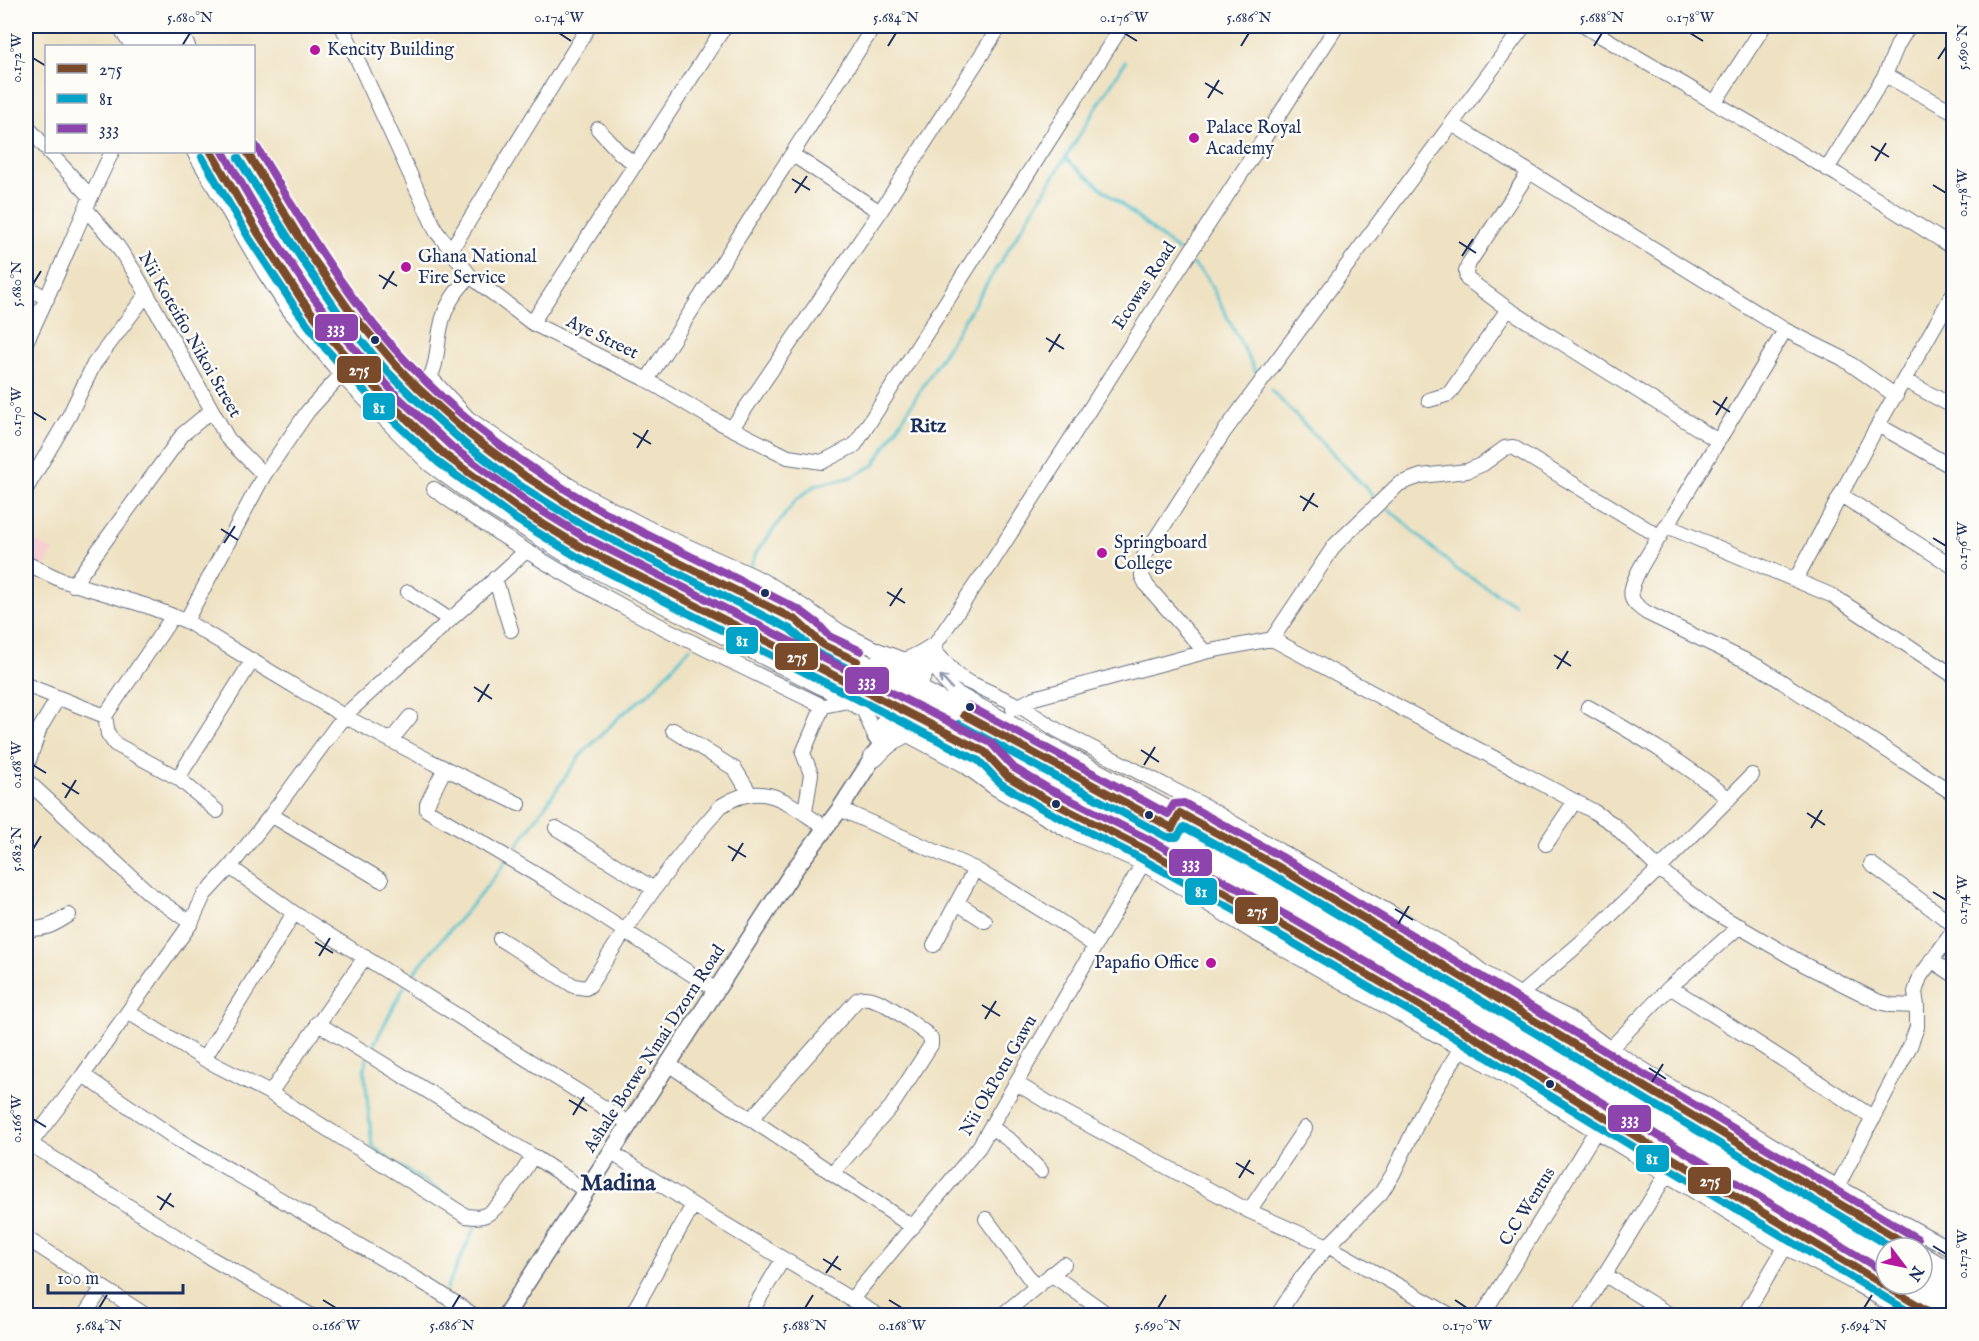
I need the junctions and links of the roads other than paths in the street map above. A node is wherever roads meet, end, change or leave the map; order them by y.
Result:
1 (119, 26) edge
2 (137, 26) edge
3 (157, 26) edge
4 (177, 26) edge
5 (342, 26) edge
6 (589, 26) edge
7 (725, 26) edge
8 (874, 26) edge
9 (1000, 26) edge
10 (1118, 26) edge
11 (1337, 26) edge
12 (1524, 26) edge
13 (1584, 26) edge
14 (1764, 26) edge
15 (1909, 26) edge
16 (131, 45) edge
17 (149, 45) edge
18 (169, 45) edge
19 (187, 45) edge
20 (1886, 75) junction
21 (1715, 102) junction
22 (1953, 112) edge
23 (1452, 124) junction
24 (26, 125) edge
25 (598, 129) dead end
26 (45, 147) edge
27 (50, 153) edge
28 (112, 153) edge
29 (195, 153) edge
30 (212, 153) edge
31 (233, 153) edge
32 (248, 153) edge
33 (793, 155) junction
34 (636, 164) junction
35 (1827, 169) junction
36 (1529, 172) junction
37 (88, 203) junction
38 (880, 212) junction
39 (1953, 248) edge
40 (451, 250) junction
41 (306, 262) junction
42 (470, 276) junction
43 (26, 286) edge
44 (1953, 292) edge
45 (146, 295) junction
46 (47, 299) junction
47 (1508, 309) junction
48 (532, 324) junction
49 (1785, 330) junction
50 (26, 342) edge
51 (328, 347) junction
52 (341, 375) junction
53 (431, 378) junction
54 (647, 380) junction
55 (1904, 380) junction
56 (421, 391) junction
57 (1896, 396) junction
58 (1429, 400) dead end
59 (1953, 407) edge
60 (210, 411) junction
61 (1878, 425) junction
62 (732, 428) junction
63 (1718, 441) junction
64 (498, 466) junction
65 (1953, 468) edge
66 (264, 475) junction
67 (26, 489) edge
68 (434, 489) dead end
69 (1841, 495) junction
70 (1664, 531) junction
71 (526, 551) junction
72 (26, 564) edge
73 (1953, 567) edge
74 (622, 576) junction
75 (495, 578) junction
76 (1796, 579) junction
77 (73, 585) junction
78 (408, 592) dead end
79 (179, 619) junction
80 (450, 620) junction
81 (511, 630) dead end
82 (1272, 639) junction
83 (937, 652) junction
84 (1205, 652) junction
85 (252, 662) junction
86 (910, 662) junction
87 (867, 666) junction
88 (1953, 676) edge
89 (26, 685) edge
90 (905, 697) junction
91 (58, 698) junction
92 (848, 701) junction
93 (1018, 705) junction
94 (823, 706) junction
95 (1588, 707) dead end
96 (105, 716) junction
97 (344, 716) junction
98 (410, 717) dead end
99 (1002, 717) junction
100 (674, 730) dead end
101 (942, 730) junction
102 (904, 733) junction
103 (878, 735) junction
104 (30, 739) edge
105 (391, 740) junction
106 (985, 752) junction
107 (873, 757) junction
108 (445, 768) junction
109 (26, 769) edge
110 (1752, 775) dead end
111 (178, 778) junction
112 (26, 780) edge
113 (749, 792) junction
114 (1953, 794) edge
115 (1729, 799) junction
116 (1575, 801) junction
117 (519, 804) dead end
118 (840, 808) junction
119 (217, 811) dead end
120 (805, 812) junction
121 (271, 815) junction
122 (1176, 821) junction
123 (556, 828) dead end
124 (822, 829) junction
125 (1546, 844) dead end
126 (1146, 857) junction
127 (1871, 864) dead end
128 (230, 867) junction
129 (975, 869) junction
130 (1659, 869) junction
131 (381, 880) dead end
132 (654, 889) junction
133 (957, 903) junction
134 (294, 913) junction
135 (69, 915) dead end
136 (985, 921) dead end
137 (1292, 922) junction
138 (191, 923) junction
139 (1953, 925) edge
140 (1740, 926) junction
141 (26, 928) edge
142 (1953, 930) edge
143 (623, 932) junction
144 (500, 939) dead end
145 (934, 945) dead end
146 (1095, 946) junction
147 (365, 957) junction
148 (1931, 960) junction
149 (1953, 975) edge
150 (1670, 987) junction
151 (716, 990) junction
152 (1521, 995) junction
153 (1509, 1004) junction
154 (1917, 1006) junction
155 (128, 1012) junction
156 (317, 1023) junction
157 (1469, 1034) junction
158 (1460, 1048) junction
159 (1605, 1054) junction
160 (204, 1059) junction
161 (669, 1064) junction
162 (83, 1075) junction
163 (1016, 1083) junction
164 (270, 1093) junction
165 (1648, 1097) junction
166 (1605, 1117) junction
167 (1874, 1118) junction
168 (751, 1119) junction
169 (630, 1124) junction
170 (991, 1127) junction
171 (1305, 1128) dead end
172 (1596, 1131) junction
173 (1660, 1141) junction
174 (28, 1142) edge
175 (612, 1153) junction
176 (533, 1156) junction
177 (1675, 1160) junction
178 (1041, 1171) dead end
179 (833, 1172) junction
180 (1666, 1174) junction
181 (586, 1191) junction
182 (1834, 1193) junction
183 (693, 1205) junction
184 (1249, 1211) junction
185 (986, 1219) dead end
186 (913, 1227) junction
187 (1794, 1232) junction
188 (1896, 1236) edge
189 (1914, 1236) edge
190 (1874, 1242) edge
191 (27, 1243) edge
192 (1934, 1245) edge
193 (1328, 1246) junction
194 (1785, 1247) junction
195 (1953, 1251) edge
196 (783, 1259) junction
197 (1874, 1259) edge
198 (1934, 1260) edge
199 (1064, 1264) dead end
200 (1953, 1272) edge
201 (1051, 1274) junction
202 (1605, 1275) junction
203 (1934, 1278) edge
204 (1036, 1287) junction
205 (102, 1288) junction
206 (1953, 1290) edge
207 (1905, 1304) edge
208 (858, 1307) edge
209 (1953, 1307) edge
210 (1583, 1314) edge
211 (84, 1316) edge
212 (147, 1316) edge
213 (312, 1316) edge
214 (475, 1316) edge
215 (505, 1316) edge
216 (631, 1316) edge
217 (749, 1316) edge
218 (879, 1316) edge
219 (1001, 1316) edge
220 (1110, 1316) edge
221 (1277, 1316) edge
222 (1452, 1316) edge
223 (1482, 1316) edge
224 (1672, 1316) edge
225 (1744, 1316) edge
226 (1937, 1316) edge

1 - 16 street
2 - 17 highway
3 - 18 highway
4 - 19 street
5 - 40 street, Aye Street
6 - 40 street
7 - 34 street
8 - 33 street, Aye Street
9 - 38 street
10 - 62 street
11 - 83 street, Ecowas Road
12 - 23 street
13 - 21 street
14 - 21 street
15 - 20 street
20 - 22 street
20 - 35 street
21 - 35 street
23 - 36 street
23 - 84 street
24 - 26 street, Nii Koteifio Nikoi Street
25 - 34 street
27 - 37 street, Nii Koteifio Nikoi Street
28 - 37 street
29 - 51 street
30 - 51 highway
31 - 41 highway
32 - 41 street
33 - 38 street
33 - 54 street, Aye Street
34 - 48 street
35 - 39 street
36 - 47 street
36 - 49 street
37 - 45 street, Nii Koteifio Nikoi Street
37 - 46 street
38 - 62 street
40 - 42 street, Aye Street
41 - 56 street
41 - 64 highway
42 - 48 street, Aye Street
42 - 53 street
43 - 46 street
44 - 55 street
45 - 60 street, Nii Koteifio Nikoi Street
45 - 67 street
46 - 50 street
47 - 58 street
47 - 63 street
48 - 54 street, Aye Street
49 - 57 street
49 - 63 street
51 - 52 street
51 - 74 highway
52 - 66 street
52 - 74 street
53 - 56 street
53 - 86 street
54 - 62 street
55 - 57 street
55 - 59 street
56 - 64 street
57 - 61 street
60 - 66 street, Nii Koteifio Nikoi Street
60 - 77 street
61 - 65 street
61 - 69 street
63 - 70 street
64 - 87 highway
66 - 79 street
68 - 71 street
69 - 73 street
69 - 76 street
70 - 76 street
70 - 82 street
70 - 114 street
71 - 75 street
71 - 94 street
72 - 77 street
74 - 90 highway
74 - 92 street
75 - 80 street
75 - 81 street
76 - 88 street
77 - 79 street
78 - 80 street
79 - 85 street
79 - 96 street
80 - 97 street
82 - 84 street
82 - 116 street
83 - 86 highway
83 - 90 street, Ecowas Road
83 - 93 street
99 -> 83 street
84 - 93 street
85 - 97 street
85 - 111 street
86 - 87 highway
87 - 90 highway
89 - 91 street
90 - 101 highway
90 - 103 main road
90 - 107 main road
90 - 122 highway
91 - 96 street
91 - 104 street
92 - 94 street
92 - 103 street
93 - 99 street
93 - 152 street
94 - 120 street
95 - 115 street
96 - 111 street
97 - 105 street
97 - 121 street
98 - 105 street
99 - 122 street
100 - 113 street
101 - 102 highway
101 - 106 highway
102 - 107 highway
102 - 126 street
103 - 124 main road
104 - 109 street
105 - 108 street
106 - 126 street
106 - 137 highway
107 - 118 main road
108 - 117 street
108 - 143 street
110 - 115 street
111 - 119 street
112 - 138 street
113 - 120 street
113 - 132 street
115 - 130 street
116 - 125 street
116 - 130 street
118 - 124 main road
118 - 129 street
120 - 124 street
121 - 128 street
121 - 131 street
122 - 153 street
122 - 165 highway
123 - 132 street
124 - 151 main road, Ashale Botwe Nmai Dzorn Road
126 - 137 street
126 - 146 street, Nii OkPotu Gawu
126 - 158 street
127 - 139 street
128 - 134 street
128 - 138 street
129 - 133 street
129 - 146 street
130 - 140 street
130 - 152 street
132 - 143 street
133 - 136 street
133 - 145 street
134 - 147 street
134 - 160 street
135 - 141 street
137 - 157 street
137 - 173 highway
138 - 155 street
140 - 150 street
140 - 154 street
142 - 148 street
143 - 144 street
143 - 151 street
146 - 163 street, Nii OkPotu Gawu
147 - 156 street
147 - 169 street
148 - 149 street
148 - 154 street
150 - 159 street
150 - 167 street
151 - 161 main road, Ashale Botwe Nmai Dzorn Road
152 - 153 street
152 - 159 street
153 - 159 street
154 - 167 street
155 - 160 street
155 - 162 street
156 - 164 street
156 - 176 street
157 - 158 street
157 - 166 street
158 - 172 street
158 - 193 street
159 - 165 street
159 - 182 street
160 - 164 street
161 - 168 street
161 - 169 main road, Ashale Botwe Nmai Dzorn Road
162 - 174 street
162 - 214 street
163 - 170 street, Nii OkPotu Gawu
163 - 184 street
164 - 176 street
165 - 182 street
165 - 190 highway
166 - 172 street, C.C Wentus
166 - 173 street
167 - 182 street
168 - 179 street
168 - 179 street
169 - 175 main road, Ashale Botwe Nmai Dzorn Road
170 - 178 street
170 - 186 street, Nii OkPotu Gawu
171 - 184 street
172 - 180 street
172 - 223 street, C.C Wentus
173 - 177 street
173 - 197 highway
174 - 213 street
175 - 181 main road, Ashale Botwe Nmai Dzorn Road
175 - 183 street
176 - 181 street
177 - 180 street
177 - 187 street
179 - 186 street
180 - 194 street
180 - 202 street
181 - 215 main road, Ashale Botwe Nmai Dzorn Road
182 - 188 street
182 - 189 street
183 - 196 street
183 - 216 street
184 - 193 street
185 - 204 street
186 - 208 street, Nii OkPotu Gawu
187 - 194 street
187 - 207 street
191 - 205 street
192 - 195 street
193 - 221 street
193 - 222 street
194 - 207 street
194 - 225 street
196 - 208 street
196 - 217 street
198 - 200 street
199 - 201 street
201 - 204 street
201 - 220 street
202 - 210 street
202 - 224 street
203 - 206 highway
204 - 219 street
205 - 211 street
205 - 212 street
207 - 209 highway
207 - 226 street
208 - 218 street

